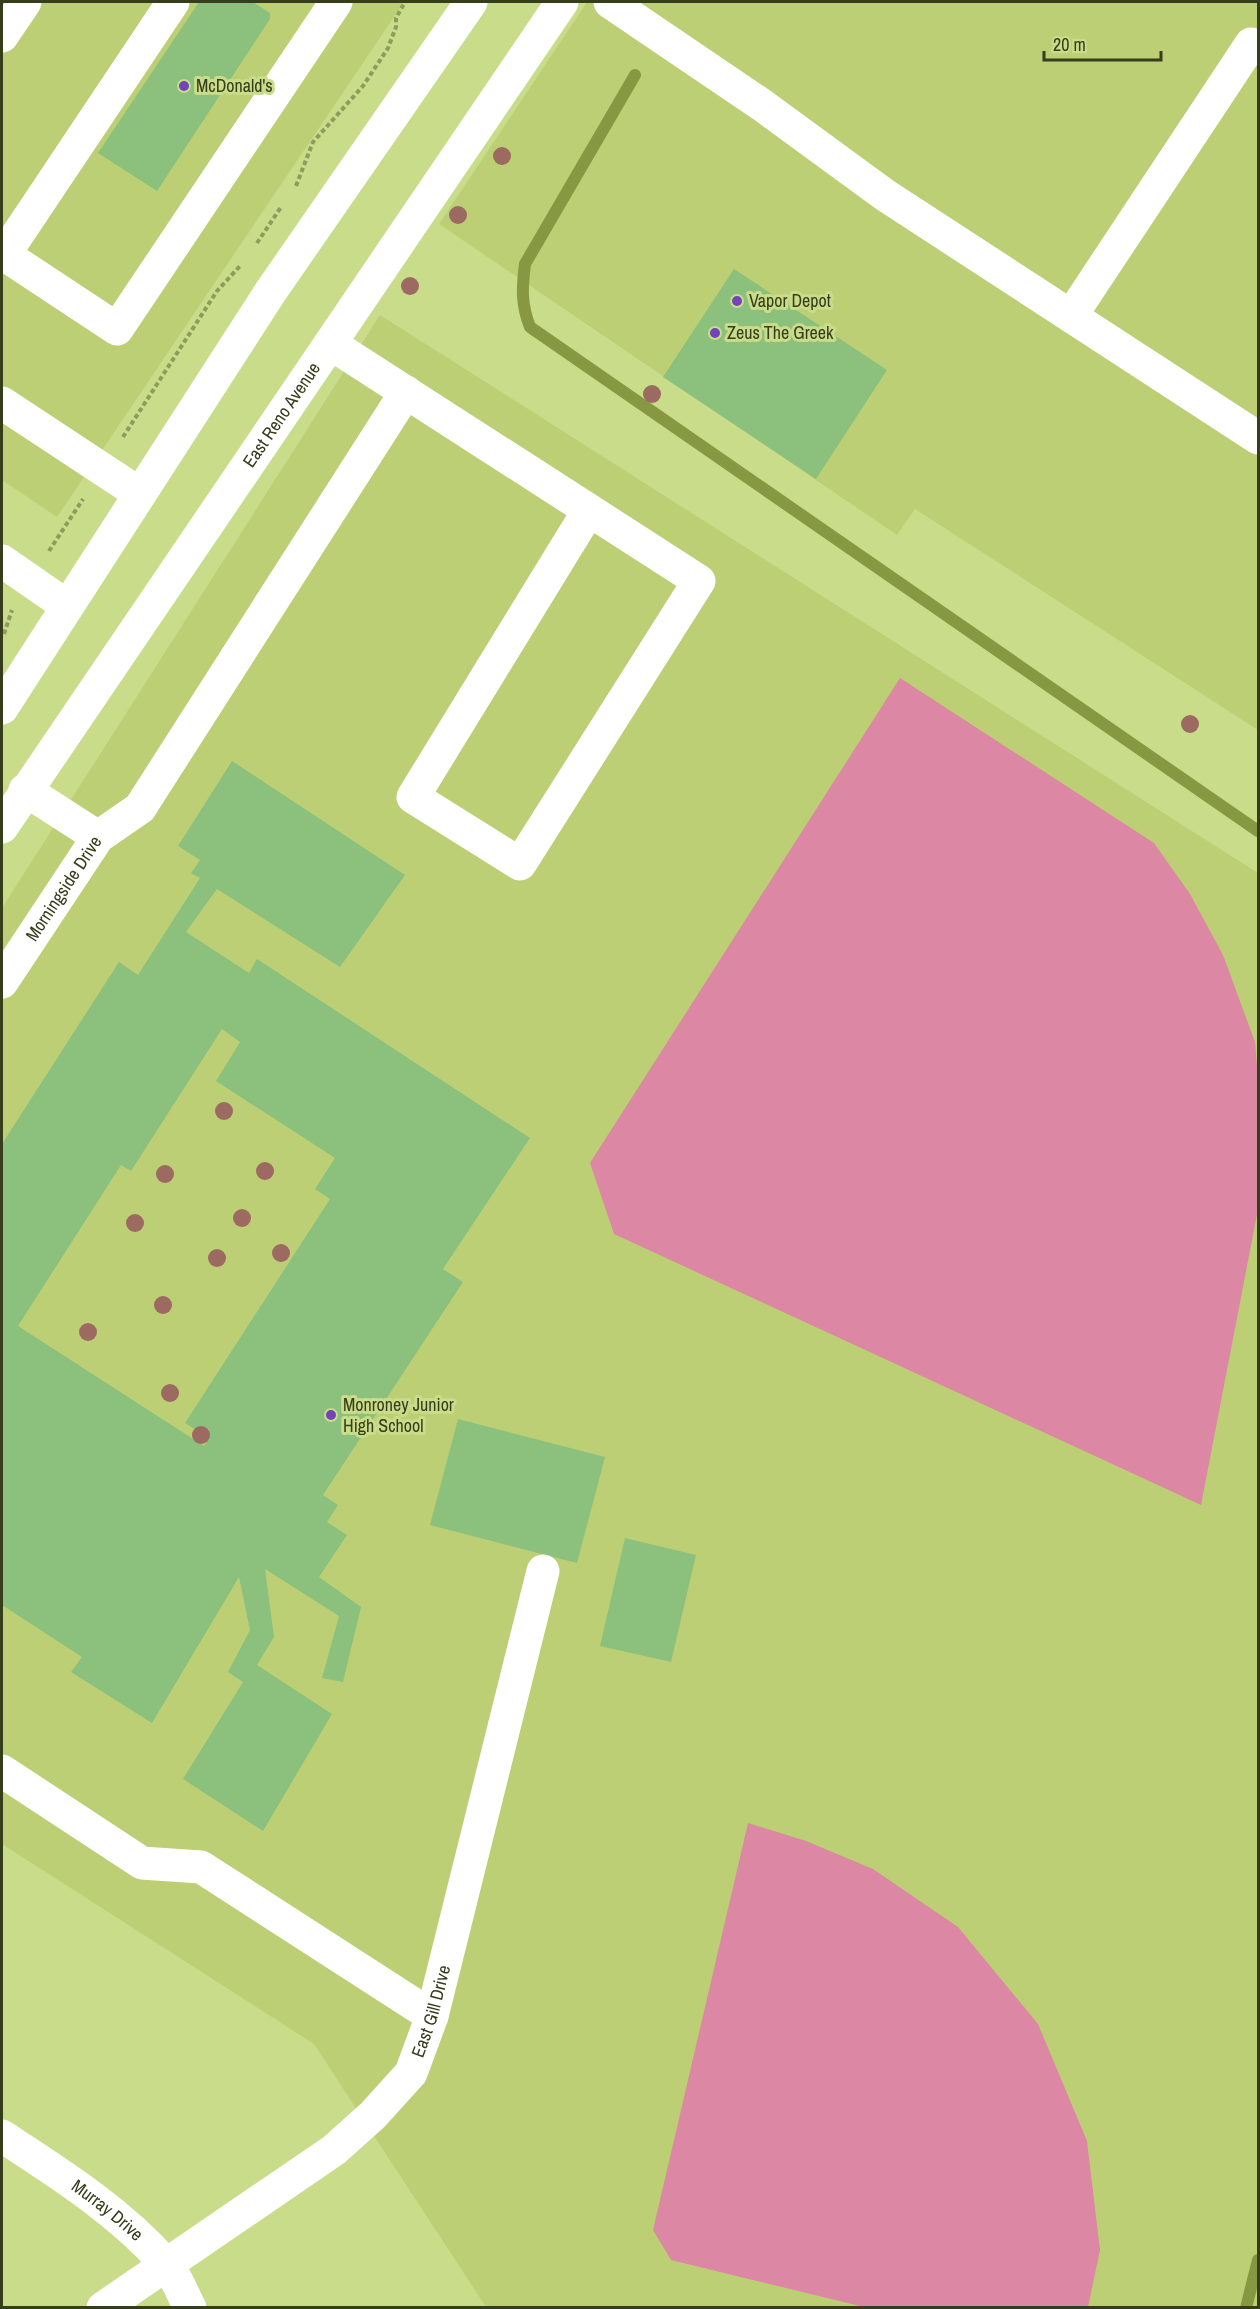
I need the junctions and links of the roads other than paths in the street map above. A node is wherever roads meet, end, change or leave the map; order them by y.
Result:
1 (25, 2) edge
2 (173, 2) edge
3 (336, 2) edge
4 (471, 2) edge
5 (562, 2) edge
6 (610, 2) edge
7 (2, 36) edge
8 (1258, 49) edge
9 (3, 254) edge
10 (1071, 316) junction
11 (331, 344) junction
12 (406, 392) junction
13 (2, 403) edge
14 (1258, 438) edge
15 (140, 494) junction
16 (589, 510) junction
17 (2, 561) edge
18 (67, 606) junction
19 (2, 708) edge
20 (25, 790) junction
21 (2, 827) edge
22 (98, 837) junction
23 (2, 982) edge
24 (543, 1571) dead end
25 (2, 1771) edge
26 (432, 2016) junction
27 (2, 2136) edge
28 (167, 2265) junction
29 (103, 2307) edge
30 (190, 2307) edge

1 - 7 main road
2 - 9 main road
3 - 9 main road
4 - 15 main road
5 - 11 main road, East Reno Avenue
6 - 10 main road
8 - 10 main road
10 - 14 main road
11 - 12 main road
11 - 20 main road, East Reno Avenue
12 - 16 main road
12 - 22 main road
13 - 15 main road
15 - 18 main road
16 - 16 main road
17 - 18 main road
18 - 19 main road
20 - 21 main road, East Reno Avenue
20 - 22 main road, Morningside Drive
22 - 23 main road, Morningside Drive
24 - 26 main road, East Gill Drive
25 - 26 main road
26 - 28 main road, East Gill Drive
27 - 28 main road, Murray Drive
28 - 29 main road, East Gill Drive
28 - 30 main road, Murray Drive

